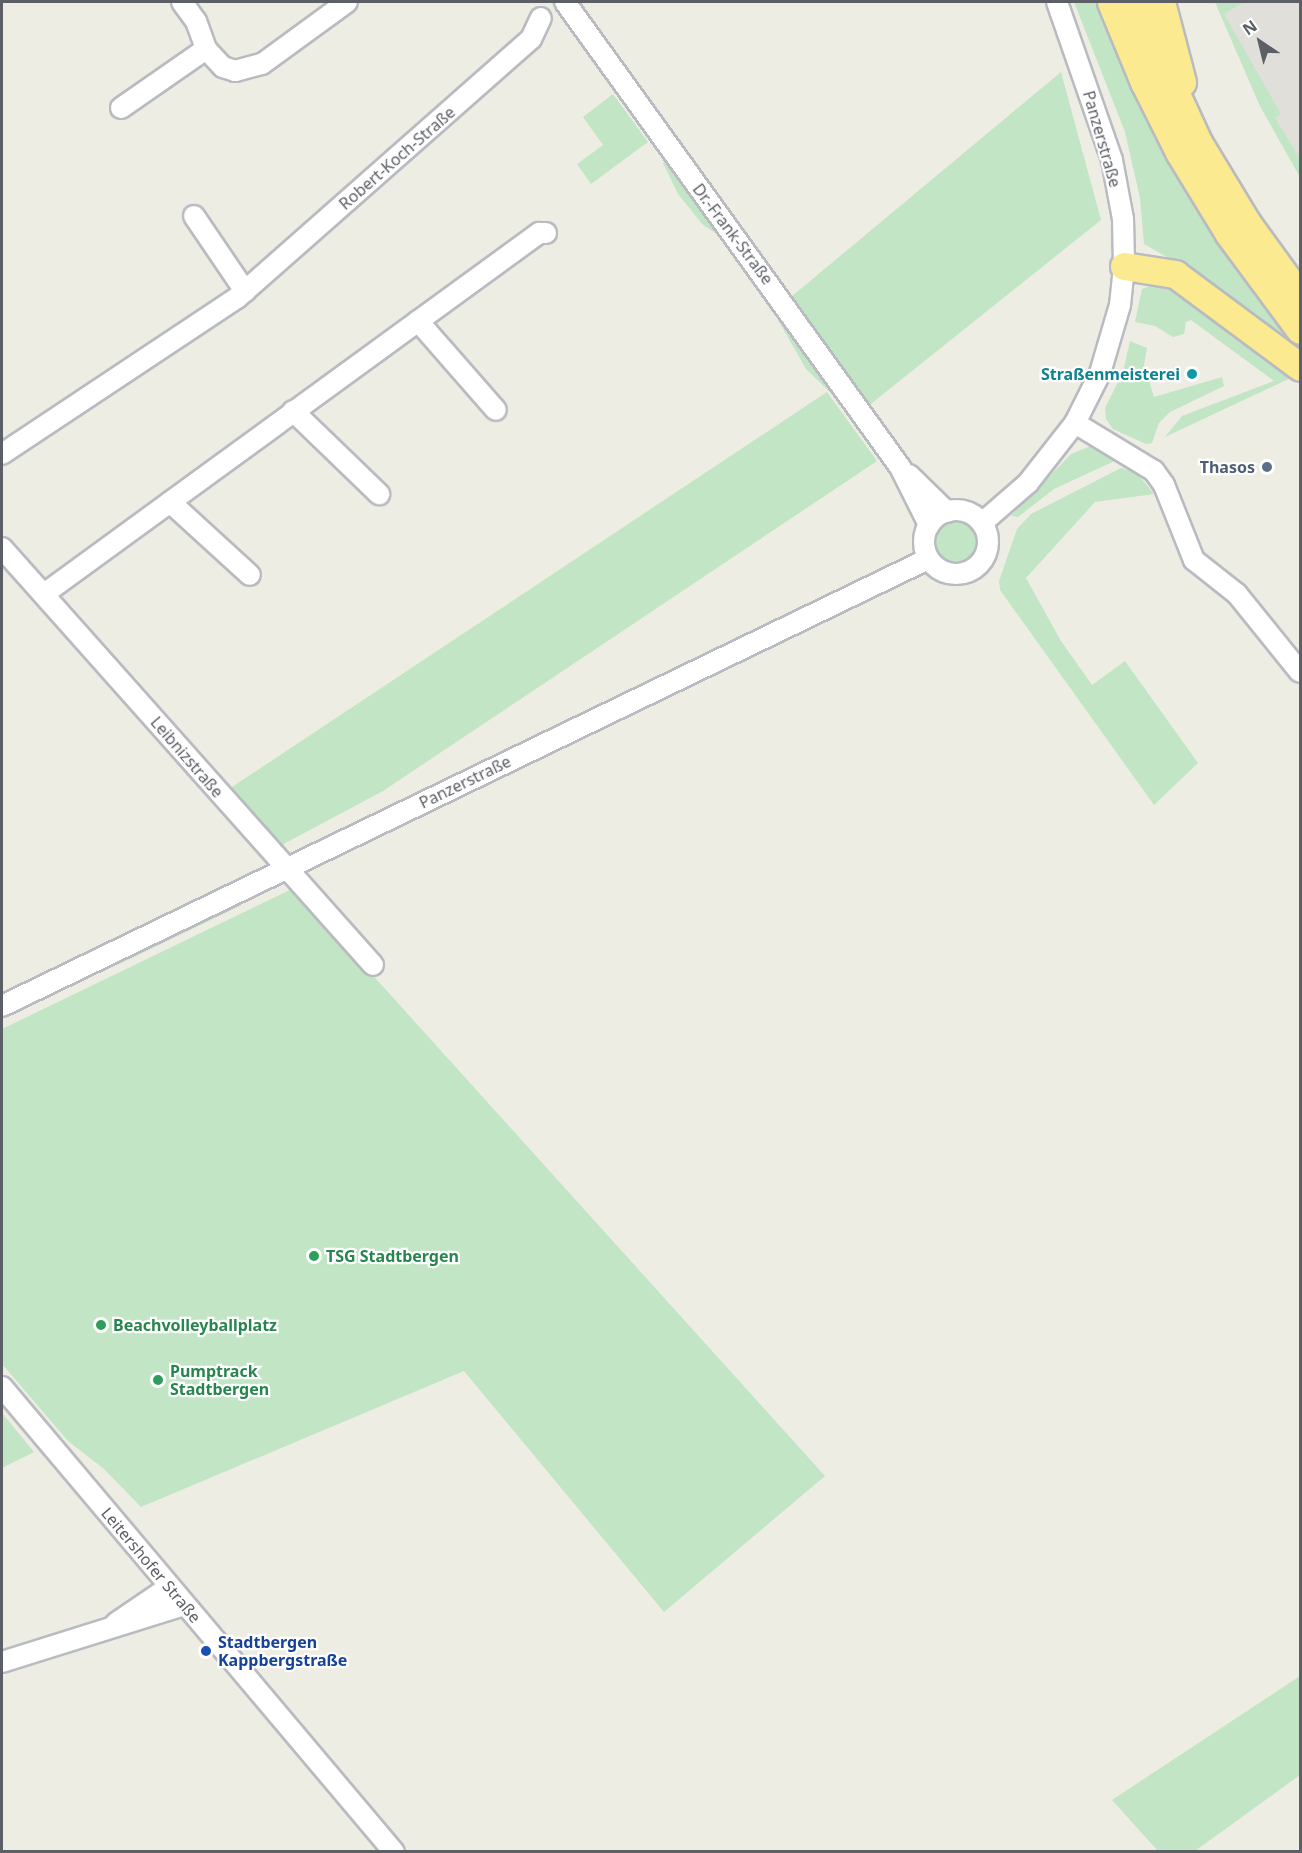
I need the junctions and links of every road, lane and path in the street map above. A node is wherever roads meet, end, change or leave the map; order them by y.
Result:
1 (182, 2) edge
2 (347, 2) edge
3 (565, 2) edge
4 (1057, 2) edge
5 (1111, 2) edge
6 (1134, 2) edge
7 (1161, 2) edge
8 (541, 18) dead end
9 (206, 49) junction
10 (121, 108) dead end
11 (1198, 142) junction
12 (194, 216) dead end
13 (546, 233) dead end
14 (1124, 266) junction
15 (245, 291) junction
16 (1300, 296) edge
17 (418, 321) junction
18 (1300, 330) edge
19 (1300, 368) edge
20 (496, 410) dead end
21 (293, 411) junction
22 (1075, 423) junction
23 (2, 454) edge
24 (900, 467) junction
25 (379, 494) dead end
26 (170, 502) junction
27 (947, 512) junction
28 (981, 523) junction
29 (929, 525) junction
30 (2, 548) edge
31 (928, 559) junction
32 (250, 575) dead end
33 (44, 594) junction
34 (1300, 672) edge
35 (285, 868) junction
36 (373, 965) dead end
37 (2, 1006) edge
38 (2, 1388) edge
39 (169, 1587) junction
40 (184, 1605) junction
41 (101, 1632) junction
42 (2, 1662) edge
43 (394, 1851) edge

1 - 9 street
2 - 9 street
3 - 24 street, Dr.-Frank-Straße
4 - 14 street, Panzerstraße
5 - 18 highway
6 - 11 highway
7 - 11 highway
8 - 15 street, Robert-Koch-Straße
9 - 10 street
11 - 16 highway
12 - 15 street
13 - 17 street
14 - 19 highway
14 - 22 street, Panzerstraße
15 - 23 street, Robert-Koch-Straße
17 - 20 street
17 - 21 street
21 - 25 street
21 - 26 street
22 - 28 street, Panzerstraße
22 - 34 street
24 - 27 street, Dr.-Frank-Straße
24 - 29 street, Dr.-Frank-Straße
26 - 32 street
26 - 33 street
27 - 28 street
27 - 29 street
28 - 31 street
29 - 31 street
30 - 33 street, Leibnizstraße
31 - 35 street, Panzerstraße
33 - 35 street, Leibnizstraße
35 - 36 street, Leibnizstraße
35 - 37 street, Panzerstraße
38 - 39 street, Leitershofer Straße
39 - 40 street, Leitershofer Straße
39 - 41 street
40 - 41 street
40 - 43 street, Leitershofer Straße
41 - 42 street

